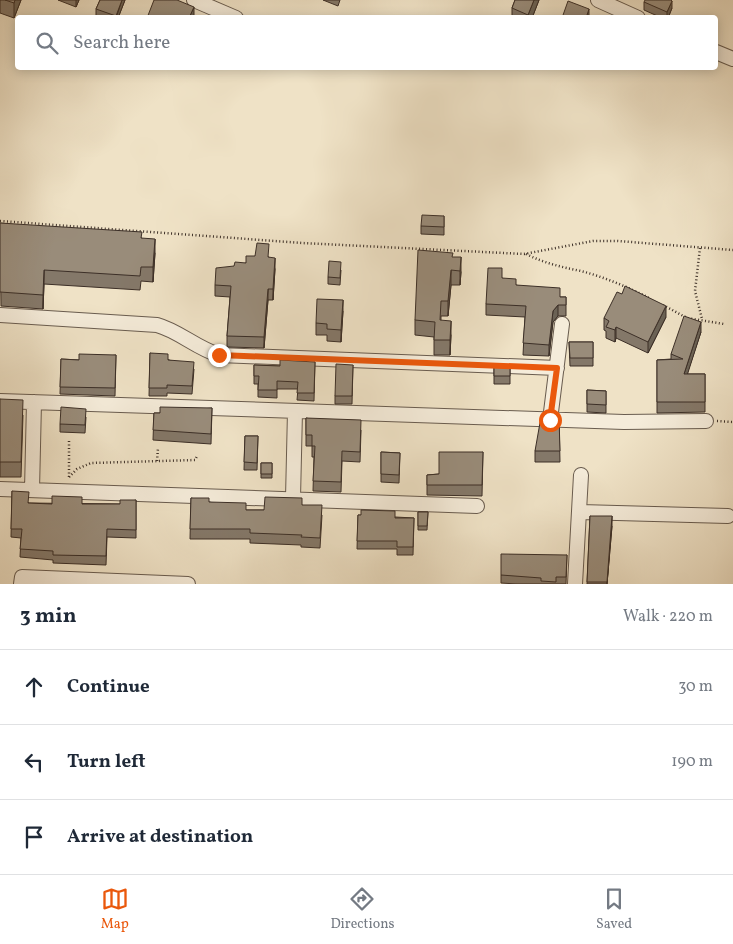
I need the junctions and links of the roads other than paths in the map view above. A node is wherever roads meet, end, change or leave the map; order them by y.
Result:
1 (194, 0) edge
2 (598, 0) edge
3 (229, 15) edge
4 (631, 15) edge
5 (718, 53) edge
6 (733, 59) edge
7 (0, 315) edge
8 (562, 324) dead end
9 (557, 368) junction
10 (0, 401) edge
11 (34, 402) junction
12 (295, 410) junction
13 (550, 420) junction
14 (706, 421) dead end
15 (581, 475) dead end
16 (0, 489) edge
17 (32, 490) junction
18 (293, 498) junction
19 (478, 506) dead end
20 (580, 512) junction
21 (728, 516) dead end
22 (22, 584) edge
23 (188, 584) edge
24 (575, 584) edge

1 - 3 street
2 - 4 street
5 - 6 street
7 - 9 street
8 - 9 street
9 - 13 street
10 - 11 street
11 - 12 street
11 - 17 street
12 - 13 street
12 - 18 street
13 - 14 street
15 - 20 street
16 - 17 street
17 - 18 street
18 - 19 street
20 - 21 street
20 - 24 street
22 - 23 street

